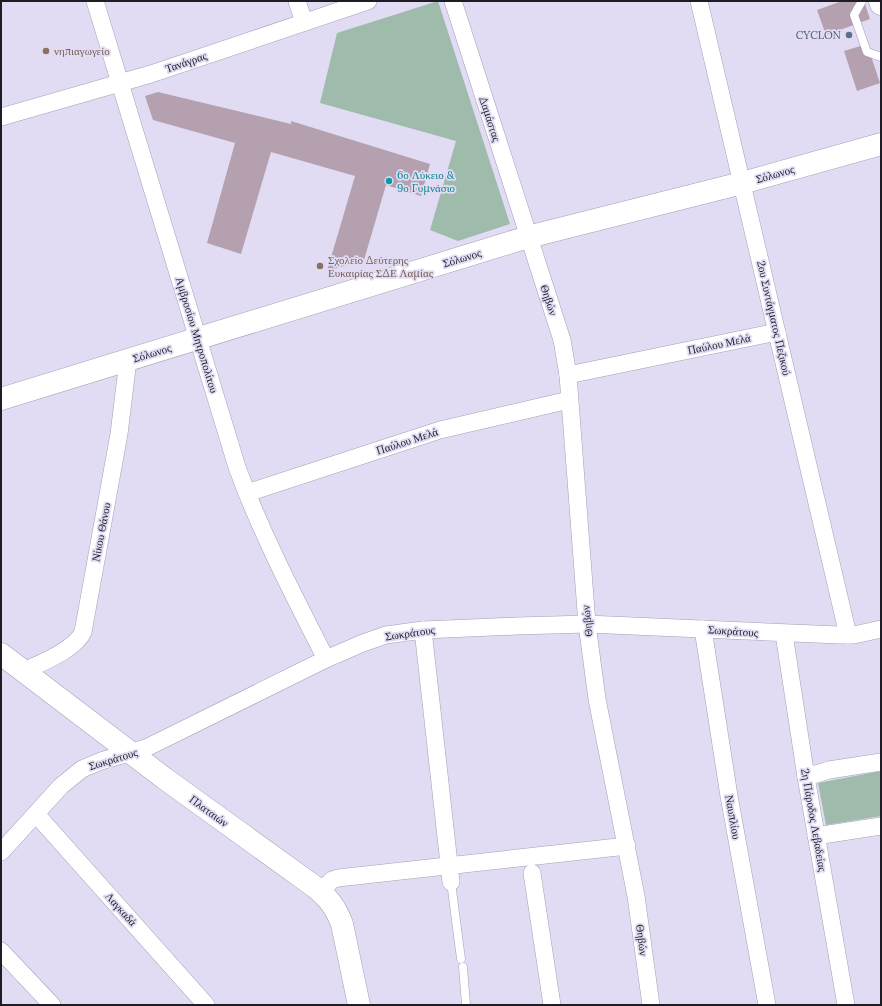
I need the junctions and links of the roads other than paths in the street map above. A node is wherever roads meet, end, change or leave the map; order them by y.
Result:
1 (95, 1) edge
2 (297, 1) edge
3 (368, 1) edge
4 (453, 1) edge
5 (699, 1) edge
6 (862, 1) edge
7 (304, 22) junction
8 (881, 57) edge
9 (120, 83) junction
10 (1, 117) edge
11 (881, 144) edge
12 (742, 183) junction
13 (528, 237) junction
14 (777, 332) junction
15 (198, 339) junction
16 (128, 360) junction
17 (568, 376) junction
18 (1, 400) edge
19 (569, 400) junction
20 (247, 493) junction
21 (587, 624) junction
22 (703, 629) junction
23 (881, 629) edge
24 (423, 630) junction
25 (784, 634) junction
26 (848, 635) junction
27 (1, 654) edge
28 (326, 659) junction
29 (24, 671) junction
30 (132, 753) junction
31 (881, 762) edge
32 (806, 777) junction
33 (36, 814) junction
34 (881, 826) edge
35 (816, 836) junction
36 (4, 843) edge
37 (627, 846) junction
38 (449, 865) junction
39 (532, 873) dead end
40 (451, 882) joint
41 (320, 892) junction
42 (1, 952) edge
43 (461, 959) dead end
44 (463, 968) dead end
45 (52, 1005) edge
46 (206, 1005) edge
47 (359, 1005) edge
48 (466, 1005) edge
49 (552, 1005) edge
50 (651, 1005) edge
51 (767, 1005) edge
52 (846, 1005) edge

1 - 9 street, Αμβροσίου Μητροπολίτου
2 - 7 street
3 - 7 street, Τανάγρας
4 - 13 street, Δαμάστας
5 - 12 street, 2ου Συντάγματος Πεζικού
6 - 8 lane
7 - 9 street, Τανάγρας
9 - 10 street, Τανάγρας
9 - 15 street, Αμβροσίου Μητροπολίτου
11 - 12 street, Σόλωνος
12 - 13 street, Σόλωνος
12 - 14 street, 2ου Συντάγματος Πεζικού
13 - 15 street, Σόλωνος
13 - 17 street, Θηβών
14 - 17 street, Παύλου Μελά
14 - 26 street, 2ου Συντάγματος Πεζικού
15 - 16 street, Σόλωνος
15 - 20 street, Αμβροσίου Μητροπολίτου
16 - 18 street, Σόλωνος
16 - 29 street, Νίκου Θάνου
17 - 19 street, Θηβών
19 - 20 street, Παύλου Μελά
19 - 21 street, Θηβών
20 - 28 street, Αμβροσίου Μητροπολίτου
21 - 22 street, Σωκράτους
21 - 24 street, Σωκράτους
21 - 37 street, Θηβών
22 - 25 street, Σωκράτους
22 - 51 street, Ναυπλίου
23 - 26 street, Σωκράτους
24 - 28 street, Σωκράτους
24 - 38 street
25 - 26 street, Σωκράτους
25 - 32 street, 2η Πάροδος Λεβαδείας
27 - 29 street, Πλαταιών
28 - 30 street, Σωκράτους
29 - 30 street, Πλαταιών
30 - 33 street, Σωκράτους
30 - 41 street, Πλαταιών
31 - 32 street
32 - 35 street, 2η Πάροδος Λεβαδείας
33 - 36 street, Σωκράτους
33 - 46 street, Λαγκαδά
34 - 35 street
35 - 52 street, 2η Πάροδος Λεβαδείας
37 - 38 street
37 - 50 street, Θηβών
38 - 40 street
38 - 41 street
39 - 49 street
40 - 43 lane
41 - 47 street, Πλαταιών
42 - 45 street
44 - 48 lane

